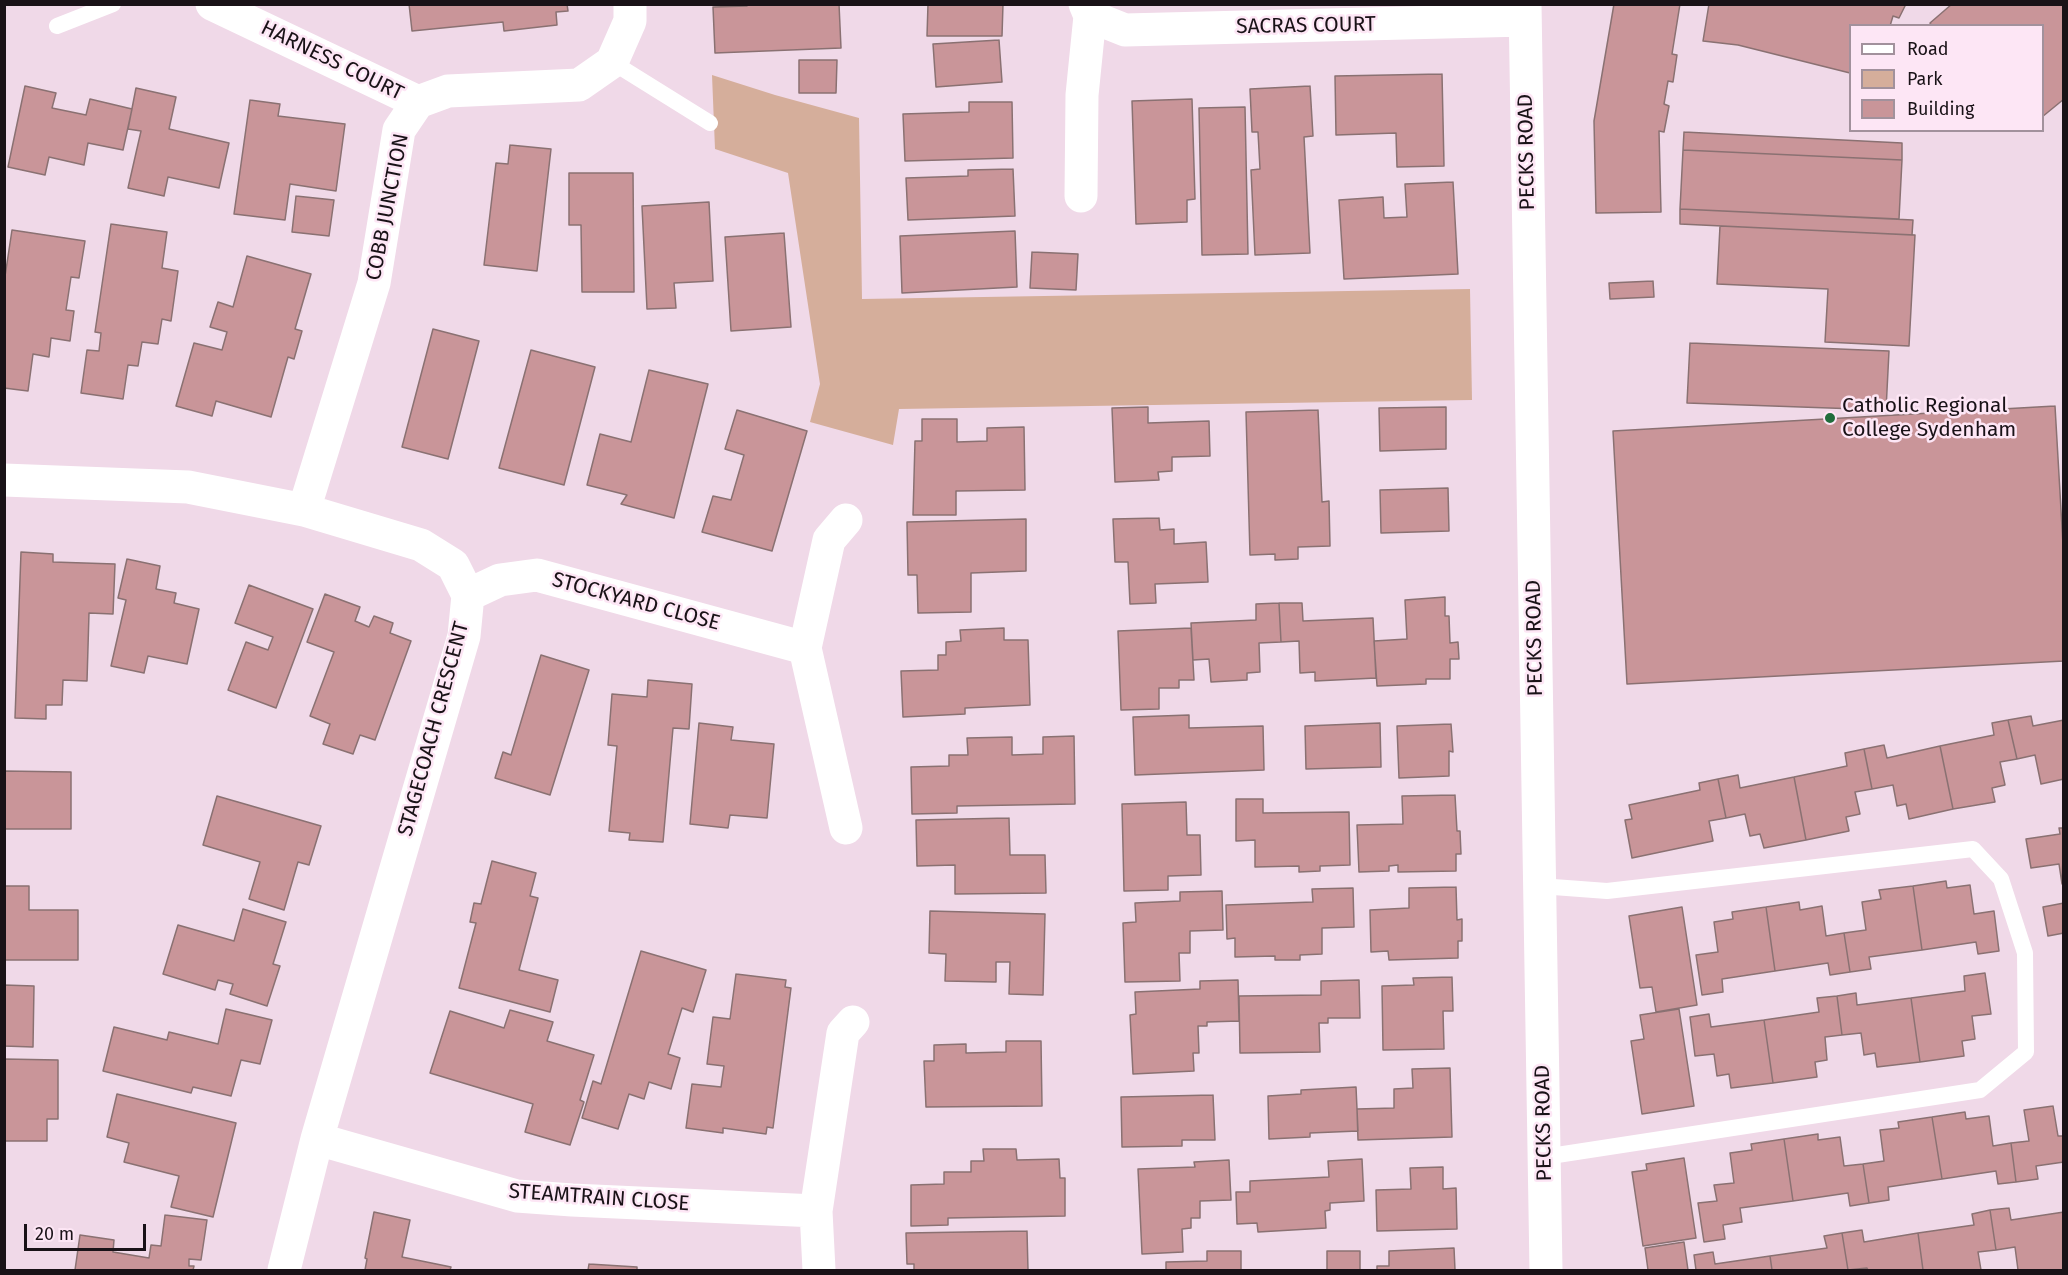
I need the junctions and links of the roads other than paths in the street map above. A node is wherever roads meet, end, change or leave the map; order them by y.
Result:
1 (113, 4) edge
2 (213, 4) edge
3 (630, 4) edge
4 (1087, 10) edge
5 (1525, 12) edge
6 (57, 26) dead end
7 (612, 62) junction
8 (418, 102) junction
9 (710, 123) dead end
10 (1081, 196) dead end
11 (4, 480) edge
12 (304, 510) junction
13 (846, 520) dead end
14 (468, 595) junction
15 (806, 648) junction
16 (846, 828) dead end
17 (1540, 886) junction
18 (853, 1022) dead end
19 (317, 1139) junction
20 (1544, 1157) junction
21 (816, 1211) junction
22 (284, 1270) edge
23 (819, 1270) edge
24 (1546, 1270) edge

1 - 6 lane
2 - 8 street, HARNESS COURT
3 - 7 street
4 - 5 street, SACRAS COURT
4 - 10 street, SACRAS COURT
5 - 17 street, PECKS ROAD
7 - 8 street
7 - 9 lane
8 - 12 street, COBB JUNCTION
11 - 12 street, STAGECOACH CRESCENT
12 - 14 street, STAGECOACH CRESCENT
13 - 15 street
14 - 15 street, STOCKYARD CLOSE
14 - 19 street, STAGECOACH CRESCENT
15 - 16 street
17 - 20 street, PECKS ROAD
17 - 20 lane
18 - 21 street
19 - 21 street, STEAMTRAIN CLOSE
19 - 22 street, STAGECOACH CRESCENT
20 - 24 street, PECKS ROAD
21 - 23 street

